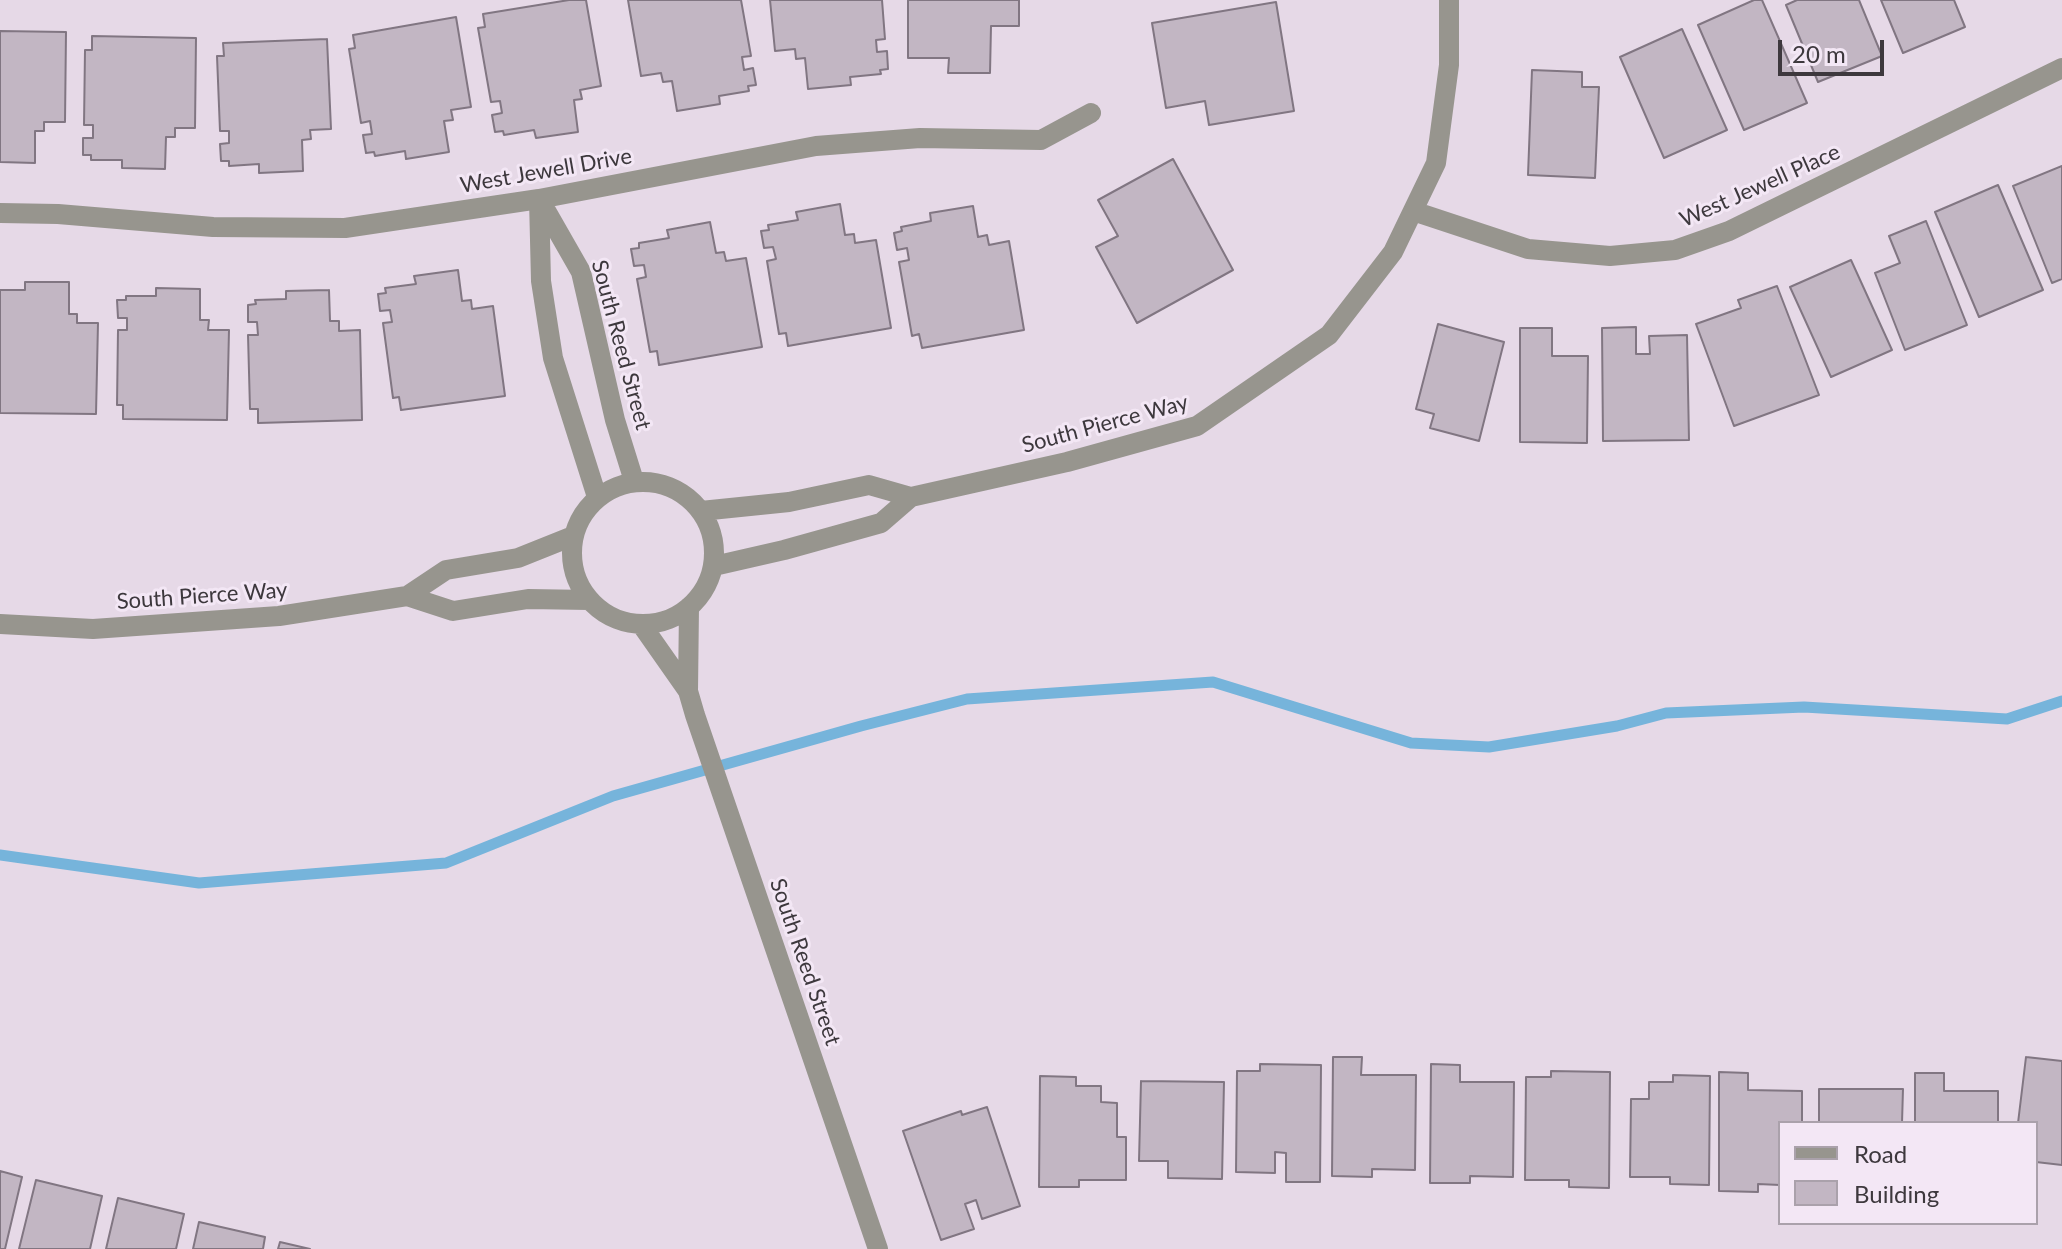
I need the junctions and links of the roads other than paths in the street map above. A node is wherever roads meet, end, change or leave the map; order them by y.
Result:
1 (1449, 0) edge
2 (2062, 68) edge
3 (1091, 113) dead end
4 (539, 199) junction
5 (1413, 211) junction
6 (0, 213) edge
7 (634, 481) junction
8 (597, 497) junction
9 (911, 497) junction
10 (701, 511) junction
11 (573, 536) junction
12 (714, 566) junction
13 (407, 596) junction
14 (589, 600) junction
15 (689, 607) junction
16 (0, 624) edge
17 (641, 624) junction
18 (688, 691) junction
19 (878, 1249) edge

1 - 5 street, South Pierce Way
2 - 5 street, West Jewell Place
3 - 4 street, West Jewell Drive
4 - 6 street, West Jewell Drive
4 - 7 street, South Reed Street
4 - 8 street
5 - 9 street, South Pierce Way
7 - 8 street
7 - 10 street
8 - 11 street
9 - 10 street, South Pierce Way
9 - 12 street, South Pierce Way
10 - 12 street
11 - 13 street, South Pierce Way
11 - 14 street
12 - 15 street
13 - 14 street, South Pierce Way
13 - 16 street, South Pierce Way
14 - 17 street
15 - 17 street
15 - 18 street, South Reed Street
17 - 18 street, South Reed Street
18 - 19 street, South Reed Street

